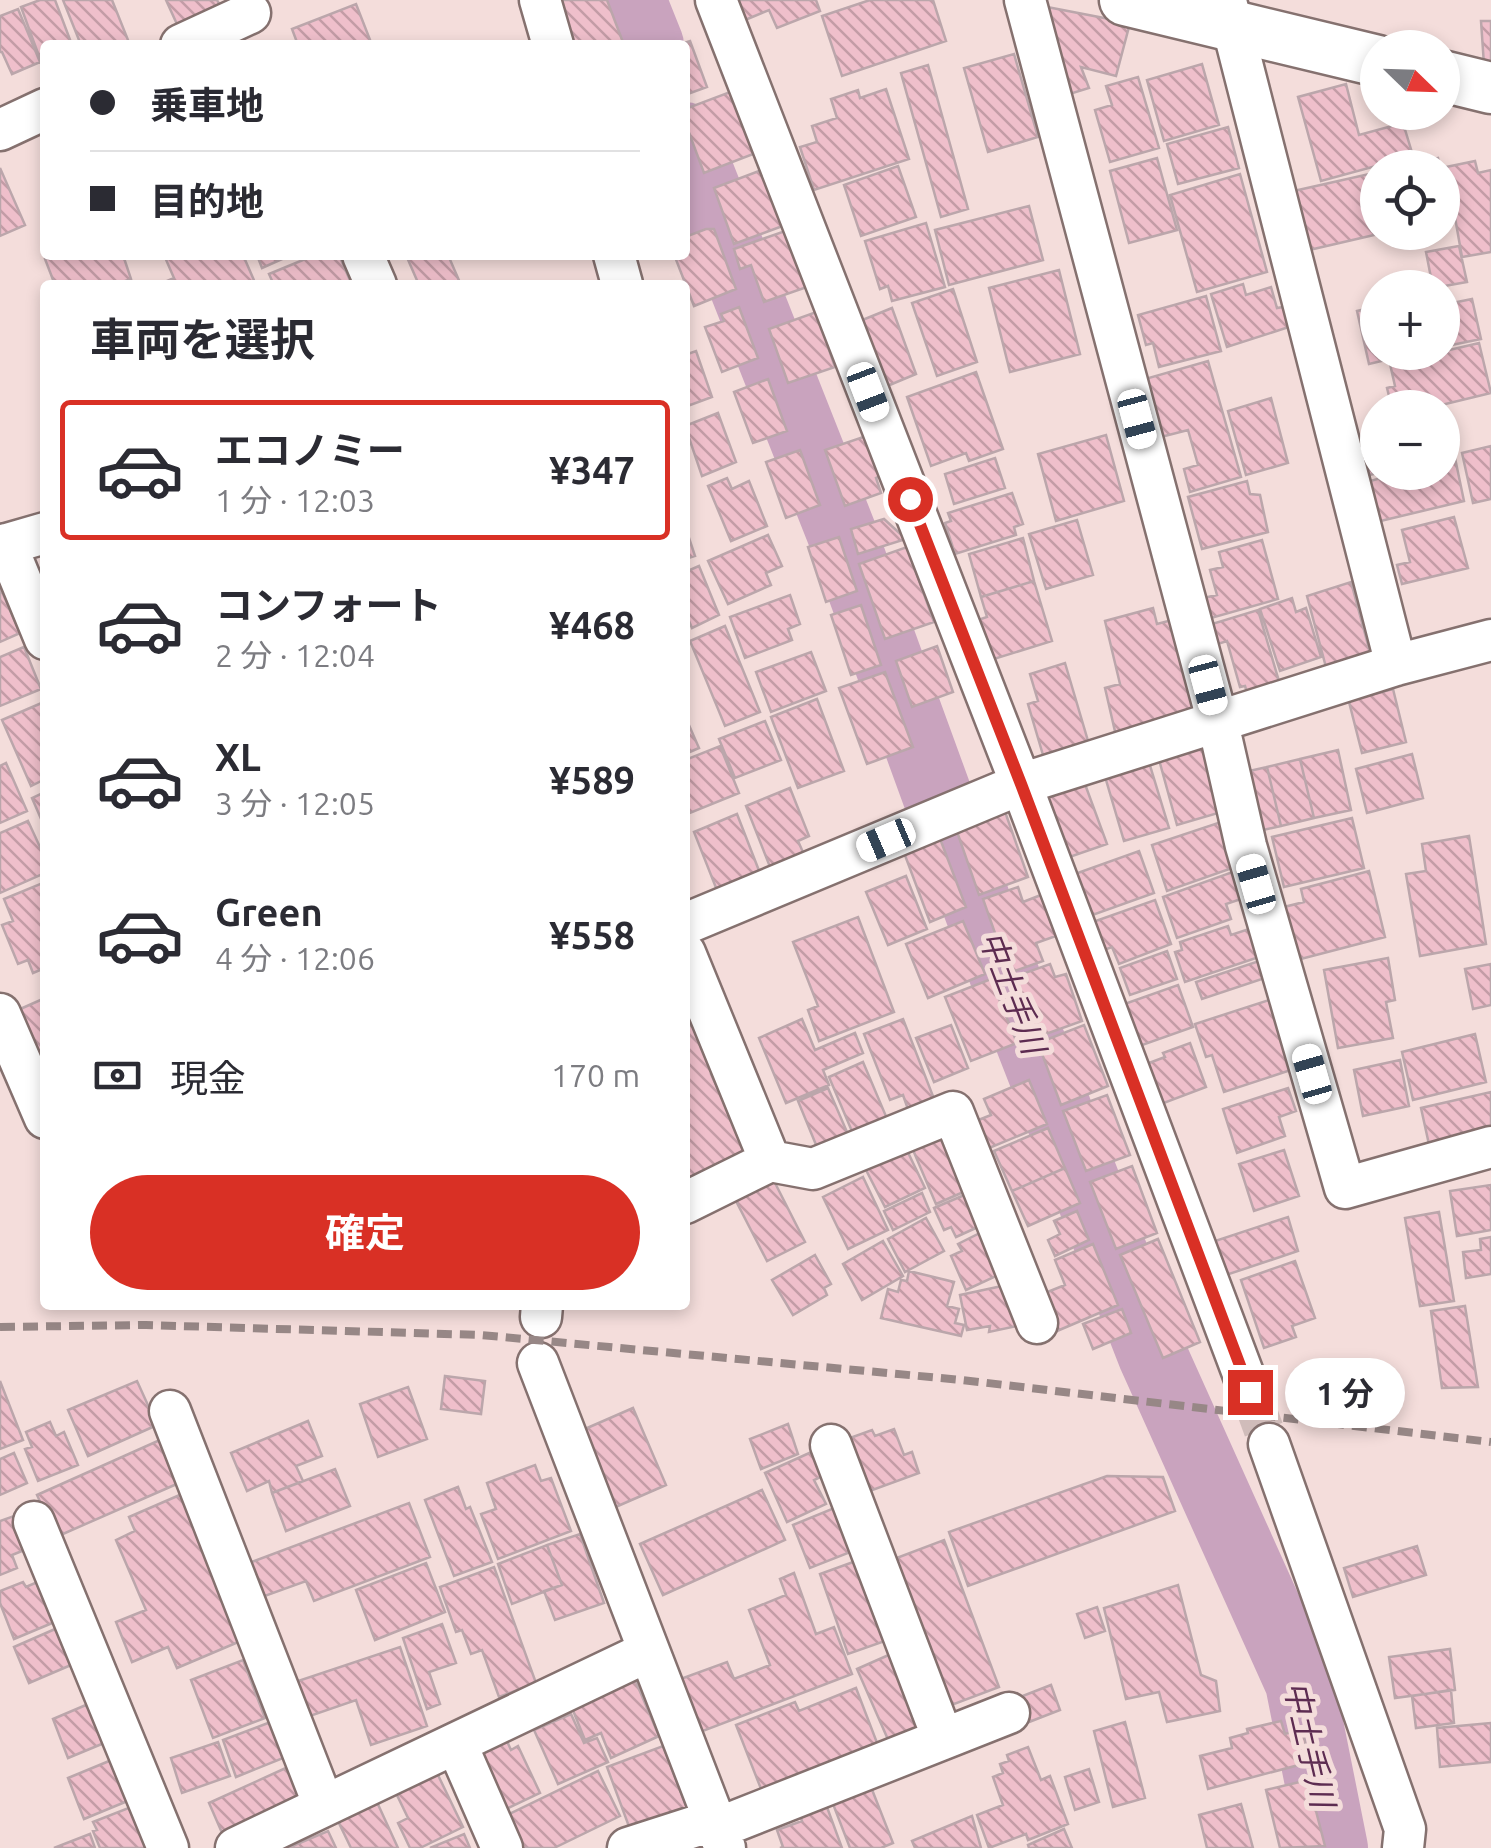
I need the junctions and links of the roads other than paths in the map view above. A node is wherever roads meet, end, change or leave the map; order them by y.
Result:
1 (540, 0) edge
2 (716, 0) edge
3 (1025, 0) edge
4 (1125, 0) edge
5 (1230, 14) edge
6 (253, 19) edge
7 (195, 40) edge
8 (552, 40) edge
9 (1360, 55) edge
10 (1460, 80) edge
11 (1491, 88) edge
12 (40, 111) edge
13 (0, 130) edge
14 (40, 534) edge
15 (3, 545) edge
16 (40, 627) edge
17 (1491, 640) edge
18 (1396, 665) junction
19 (1218, 723) junction
20 (1021, 784) junction
21 (690, 922) edge
22 (690, 965) edge
23 (4, 1035) edge
24 (40, 1108) edge
25 (1491, 1147) edge
26 (770, 1161) junction
27 (690, 1201) edge
28 (1037, 1323) dead end
29 (538, 1363) dead end
30 (1250, 1392) tunnel mouth
31 (170, 1411) dead end
32 (1269, 1444) tunnel mouth
33 (831, 1445) dead end
34 (34, 1522) dead end
35 (649, 1651) junction
36 (1009, 1713) dead end
37 (943, 1739) junction
38 (456, 1743) junction
39 (324, 1806) junction
40 (719, 1832) edge
41 (168, 1848) edge
42 (236, 1848) edge
43 (502, 1848) edge
44 (628, 1848) edge
45 (1403, 1848) edge

1 - 8 street
2 - 20 street
3 - 19 street
4 - 5 street
5 - 9 street
5 - 18 street
6 - 7 street
10 - 11 street
12 - 13 street
14 - 15 street
15 - 16 street
17 - 18 street
18 - 19 street
19 - 20 street
19 - 25 street
20 - 21 street
20 - 30 street
22 - 26 street
23 - 24 street
26 - 27 street
26 - 28 street
29 - 35 street
31 - 39 street
32 - 45 street
33 - 37 street
34 - 41 street
35 - 38 street
35 - 40 street
36 - 37 street
37 - 40 street
38 - 39 street
38 - 43 street
39 - 42 street
40 - 44 street

